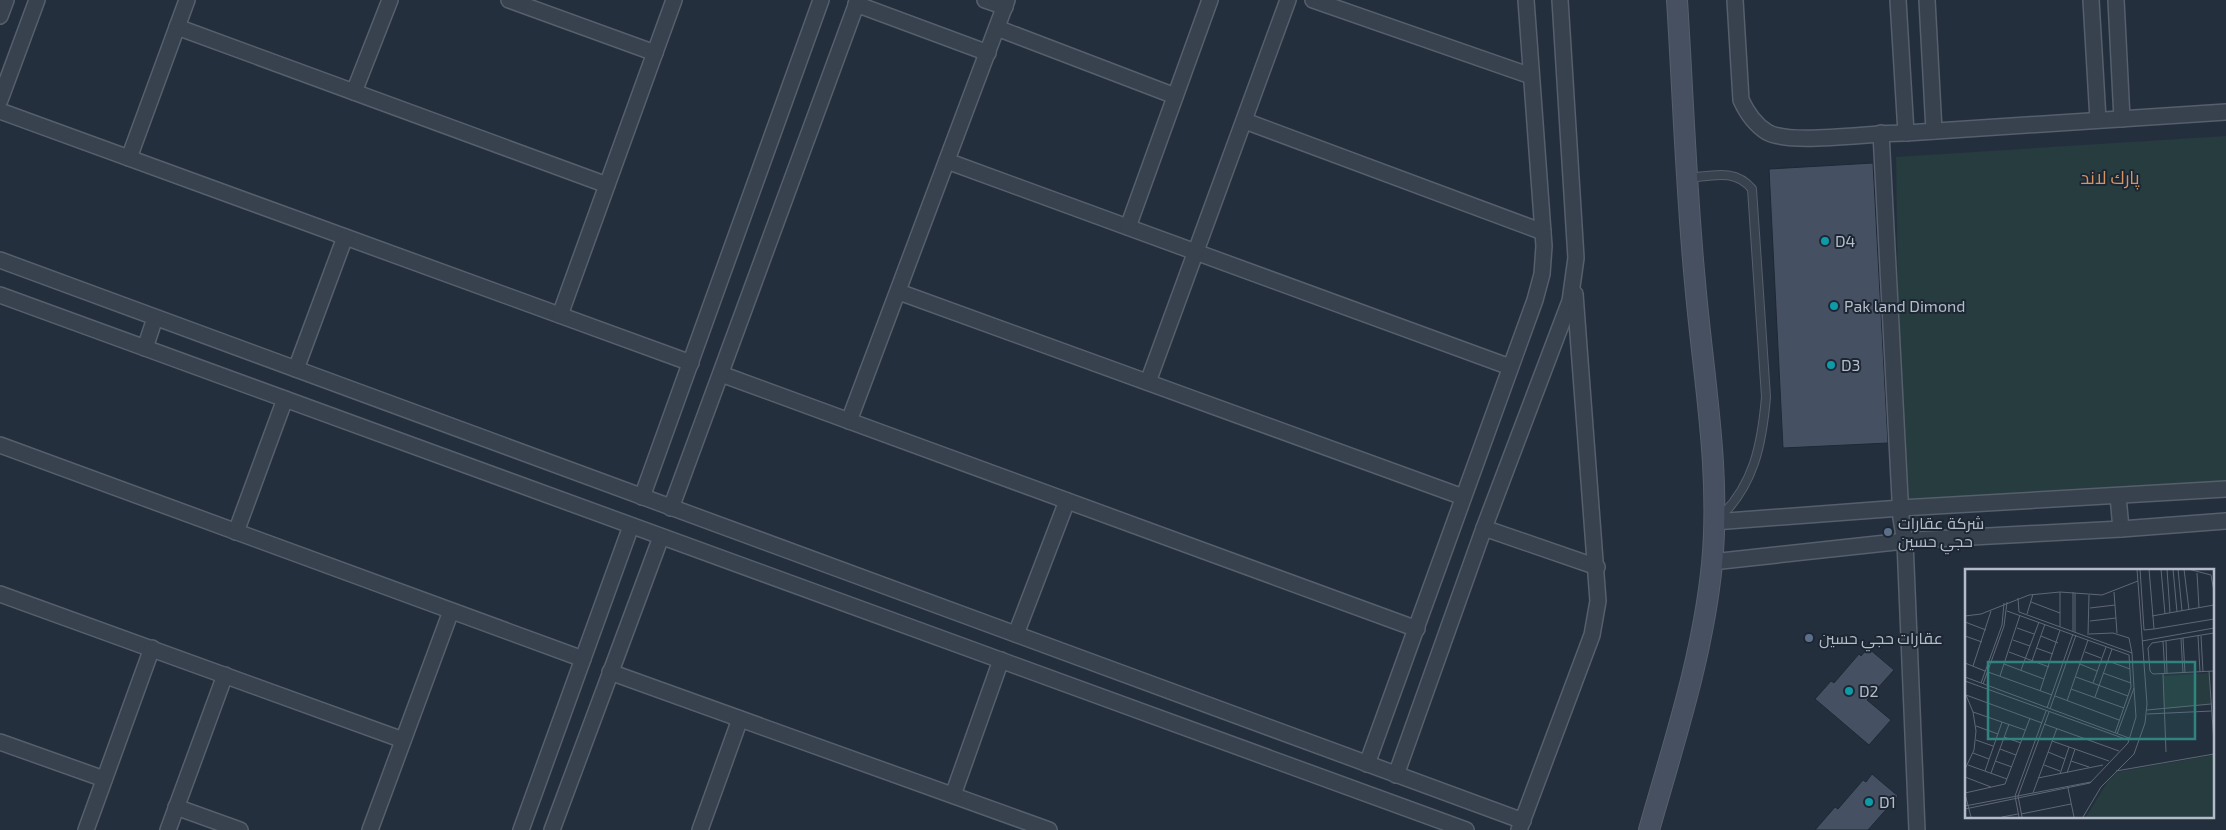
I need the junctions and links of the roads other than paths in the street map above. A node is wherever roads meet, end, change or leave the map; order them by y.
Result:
1 (6, 0) edge
2 (37, 0) edge
3 (187, 0) edge
4 (390, 0) edge
5 (509, 0) edge
6 (674, 0) edge
7 (821, 0) edge
8 (985, 0) edge
9 (1210, 0) edge
10 (1288, 0) edge
11 (1313, 0) edge
12 (1526, 0) edge
13 (1560, 0) edge
14 (1677, 0) edge
15 (1735, 0) edge
16 (1898, 0) edge
17 (1927, 0) edge
18 (2091, 0) edge
19 (2116, 0) edge
20 (857, 2) edge
21 (1006, 4) edge
22 (0, 16) edge
23 (177, 27) junction
24 (997, 28) junction
25 (655, 53) junction
26 (988, 53) junction
27 (1531, 76) junction
28 (354, 92) junction
29 (1175, 96) junction
30 (0, 100) edge
31 (0, 111) edge
32 (2226, 112) edge
33 (2122, 119) junction
34 (2098, 120) junction
35 (1245, 121) junction
36 (1934, 131) junction
37 (1881, 133) junction
38 (1906, 133) junction
39 (129, 158) junction
40 (947, 161) junction
41 (1688, 178) junction
42 (607, 185) junction
43 (1128, 227) junction
44 (1543, 232) junction
45 (345, 237) junction
46 (1196, 252) junction
47 (0, 260) edge
48 (1574, 279) junction
49 (899, 292) junction
50 (0, 295) edge
51 (560, 315) junction
52 (155, 318) junction
53 (145, 348) junction
54 (691, 363) junction
55 (1510, 367) junction
56 (296, 370) junction
57 (721, 374) junction
58 (1148, 382) junction
59 (285, 399) junction
60 (850, 421) junction
61 (0, 445) edge
62 (2226, 490) edge
63 (2118, 496) junction
64 (642, 497) junction
65 (1463, 497) junction
66 (1068, 502) junction
67 (671, 508) junction
68 (1901, 508) junction
69 (2226, 521) edge
70 (1714, 522) junction
71 (632, 526) junction
72 (1484, 528) junction
73 (2121, 529) junction
74 (236, 532) junction
75 (661, 537) junction
76 (1905, 542) junction
77 (1712, 562) junction
78 (1597, 567) junction
79 (0, 594) edge
80 (451, 611) junction
81 (1416, 629) junction
82 (1016, 634) junction
83 (152, 648) junction
84 (583, 659) junction
85 (1000, 660) junction
86 (610, 672) junction
87 (225, 675) junction
88 (740, 719) junction
89 (403, 740) junction
90 (0, 742) edge
91 (1367, 764) junction
92 (1396, 775) junction
93 (104, 779) junction
94 (953, 796) junction
95 (176, 807) junction
96 (1521, 826) edge
97 (86, 830) edge
98 (168, 830) edge
99 (240, 830) edge
100 (370, 830) edge
101 (520, 830) edge
102 (552, 830) edge
103 (700, 830) edge
104 (1049, 830) edge
105 (1466, 830) edge
106 (1649, 830) edge
107 (1917, 830) edge

1 - 22 street
2 - 30 street
3 - 23 street
4 - 28 street
5 - 25 street
6 - 25 street
7 - 54 street
8 - 21 street
9 - 29 street
10 - 35 street
11 - 27 street
12 - 27 street
13 - 48 street
14 - 41 street
15 - 37 street
16 - 38 street
17 - 36 street
18 - 34 street
19 - 33 street
20 - 26 street
20 - 57 street
21 - 24 street
23 - 28 street
23 - 39 street
24 - 26 street
24 - 29 street
25 - 42 street
26 - 40 street
27 - 44 street
28 - 42 street
29 - 43 street
31 - 39 street
32 - 33 street
33 - 34 street
34 - 36 street
35 - 44 street
35 - 46 street
36 - 38 street
37 - 38 street
37 - 68 street
39 - 45 street
40 - 43 street
40 - 49 street
41 - 70 street
41 - 70 lane
42 - 51 street
43 - 46 street
44 - 55 street
45 - 51 street
45 - 56 street
46 - 55 street
46 - 58 street
47 - 52 street
48 - 72 street
48 - 78 street
49 - 58 street
49 - 60 street
50 - 53 street
51 - 54 street
52 - 53 street
52 - 56 street
53 - 59 street
54 - 64 street
55 - 65 street
56 - 64 street
57 - 60 street
57 - 67 street
58 - 65 street
59 - 71 street
59 - 74 street
60 - 66 street
61 - 74 street
62 - 63 street
63 - 68 street
63 - 73 street
64 - 67 street
65 - 81 street
66 - 81 street
66 - 82 street
67 - 82 street
68 - 70 street
68 - 76 street
69 - 73 street
70 - 77 street
71 - 75 street
71 - 84 street
72 - 78 street
72 - 92 street
73 - 76 street
74 - 80 street
75 - 85 street
75 - 86 street
76 - 77 street
76 - 107 street
77 - 106 street
78 - 96 street
79 - 83 street
80 - 84 street
80 - 89 street
81 - 91 street
82 - 91 street
83 - 87 street
83 - 93 street
84 - 101 street
85 - 94 street
85 - 105 street
86 - 88 street
86 - 102 street
87 - 89 street
87 - 95 street
88 - 94 street
88 - 103 street
89 - 100 street
90 - 93 street
91 - 92 street
92 - 96 street
93 - 97 street
94 - 104 street
95 - 98 street
95 - 99 street

